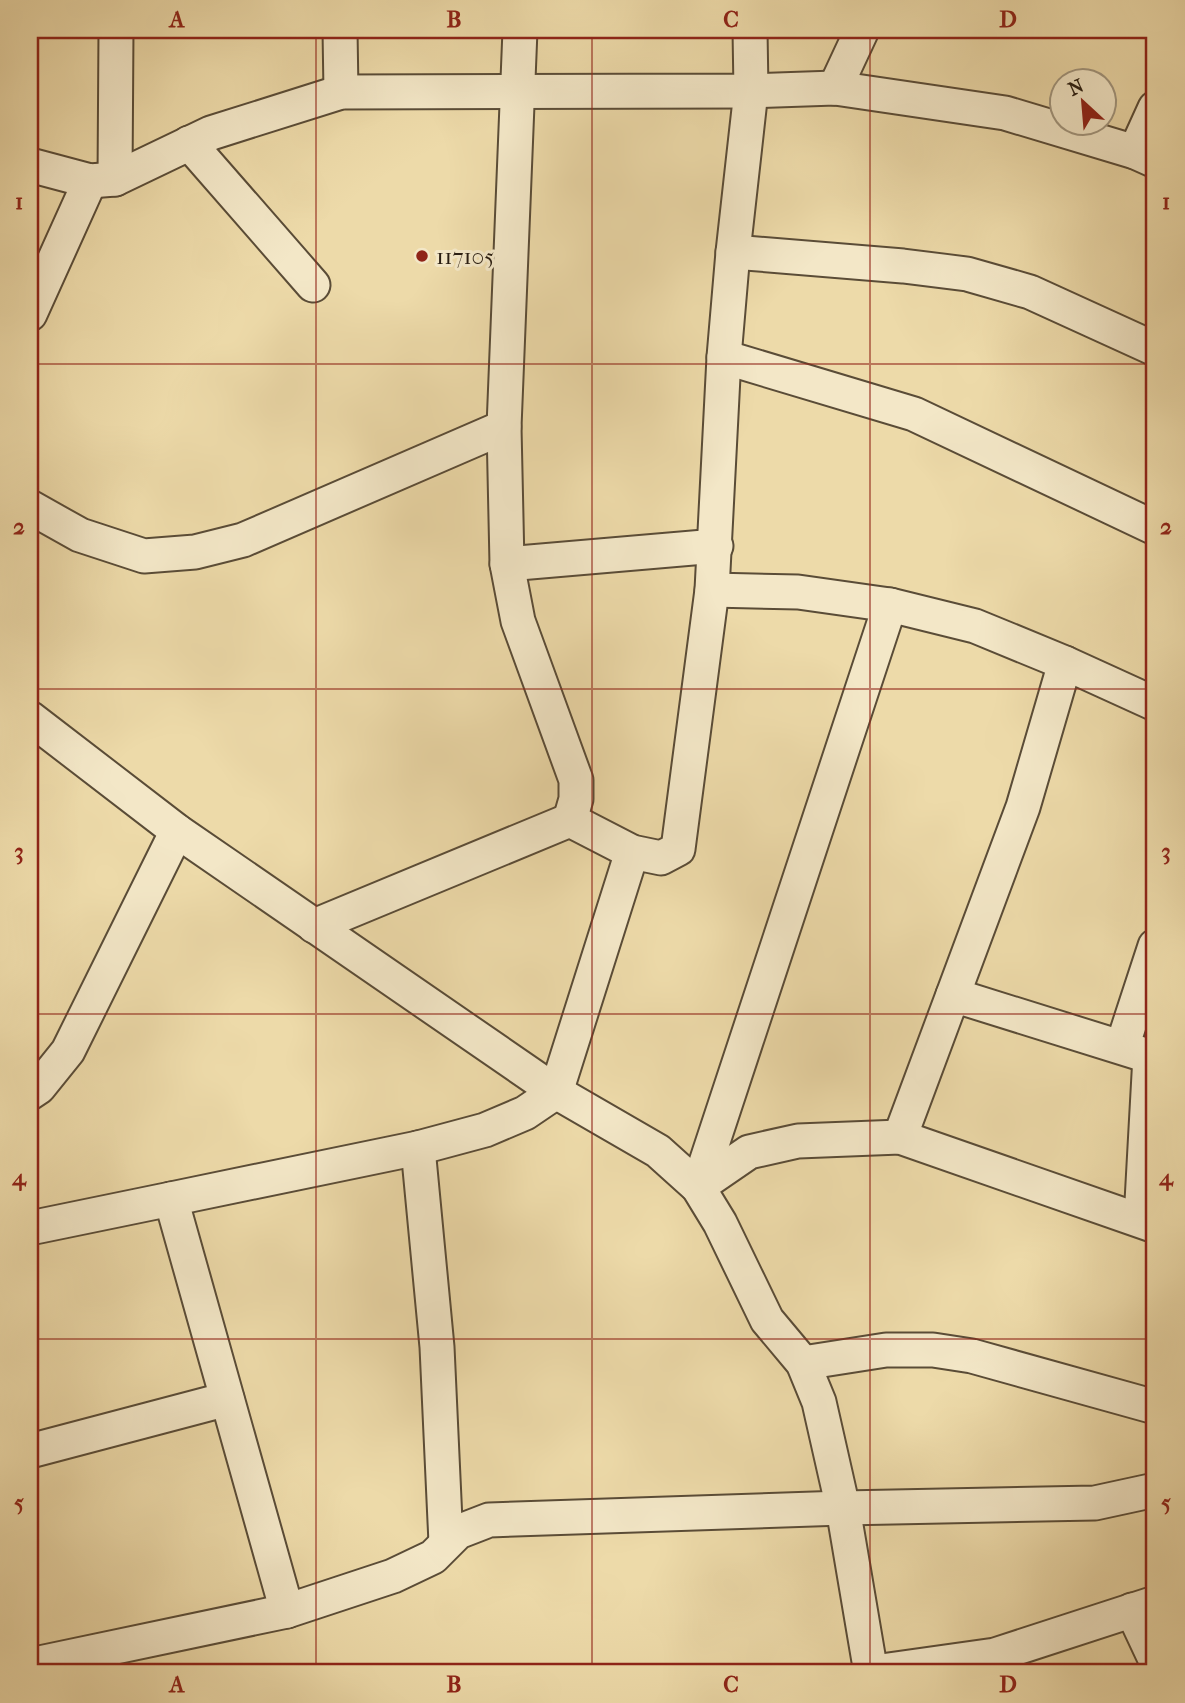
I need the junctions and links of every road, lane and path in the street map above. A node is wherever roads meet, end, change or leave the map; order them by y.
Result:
1 (116, 30) edge
2 (340, 30) edge
3 (520, 30) edge
4 (750, 30) edge
5 (862, 30) edge
6 (835, 88) junction
7 (517, 90) junction
8 (751, 91) junction
9 (341, 92) junction
10 (1155, 108) edge
11 (190, 143) junction
12 (1145, 156) edge
13 (30, 165) edge
14 (103, 180) junction
15 (733, 252) junction
16 (313, 285) dead end
17 (30, 314) edge
18 (1155, 349) edge
19 (724, 357) junction
20 (504, 427) junction
21 (30, 507) edge
22 (1155, 528) edge
23 (716, 547) junction
24 (507, 564) junction
25 (712, 590) junction
26 (890, 605) junction
27 (1065, 663) junction
28 (1155, 704) edge
29 (30, 718) edge
30 (570, 820) junction
31 (177, 831) junction
32 (632, 852) junction
33 (314, 926) junction
34 (1155, 946) edge
35 (953, 995) junction
36 (1142, 1054) edge
37 (556, 1092) junction
38 (30, 1093) edge
39 (900, 1137) junction
40 (418, 1148) junction
41 (698, 1187) junction
42 (171, 1199) junction
43 (1148, 1223) edge
44 (30, 1228) edge
45 (803, 1363) junction
46 (227, 1399) junction
47 (1155, 1407) edge
48 (30, 1451) edge
49 (1155, 1490) edge
50 (843, 1508) junction
51 (446, 1543) junction
52 (1144, 1607) edge
53 (287, 1611) junction
54 (1155, 1659) edge
55 (75, 1664) edge
56 (30, 1665) edge
57 (870, 1673) edge

1 - 14 street
2 - 9 street
3 - 7 street
4 - 8 street
5 - 6 street
6 - 8 street
6 - 12 street
7 - 8 street
7 - 9 street
7 - 20 street
8 - 15 street
9 - 11 street
10 - 12 street
11 - 14 street
11 - 16 street
13 - 14 street
14 - 17 street
15 - 18 street
15 - 19 street
19 - 22 street
19 - 23 street
20 - 21 street
20 - 24 street
23 - 24 street
23 - 25 street
24 - 30 street
25 - 26 street
25 - 32 street
26 - 27 street
26 - 41 street
27 - 28 street
27 - 35 street
29 - 31 street
30 - 32 street
30 - 33 street
31 - 33 street
31 - 38 street
32 - 37 street
33 - 37 street
34 - 36 street
35 - 36 street
35 - 39 street
36 - 43 street
37 - 40 street
37 - 41 street
39 - 41 street
39 - 43 street
40 - 42 street
40 - 51 street
41 - 45 street
42 - 44 street
42 - 46 street
45 - 47 street
45 - 50 street
46 - 48 street
46 - 53 street
49 - 50 street
50 - 51 street
50 - 57 street
51 - 53 street
52 - 54 street
52 - 57 street
53 - 55 street
55 - 56 street

